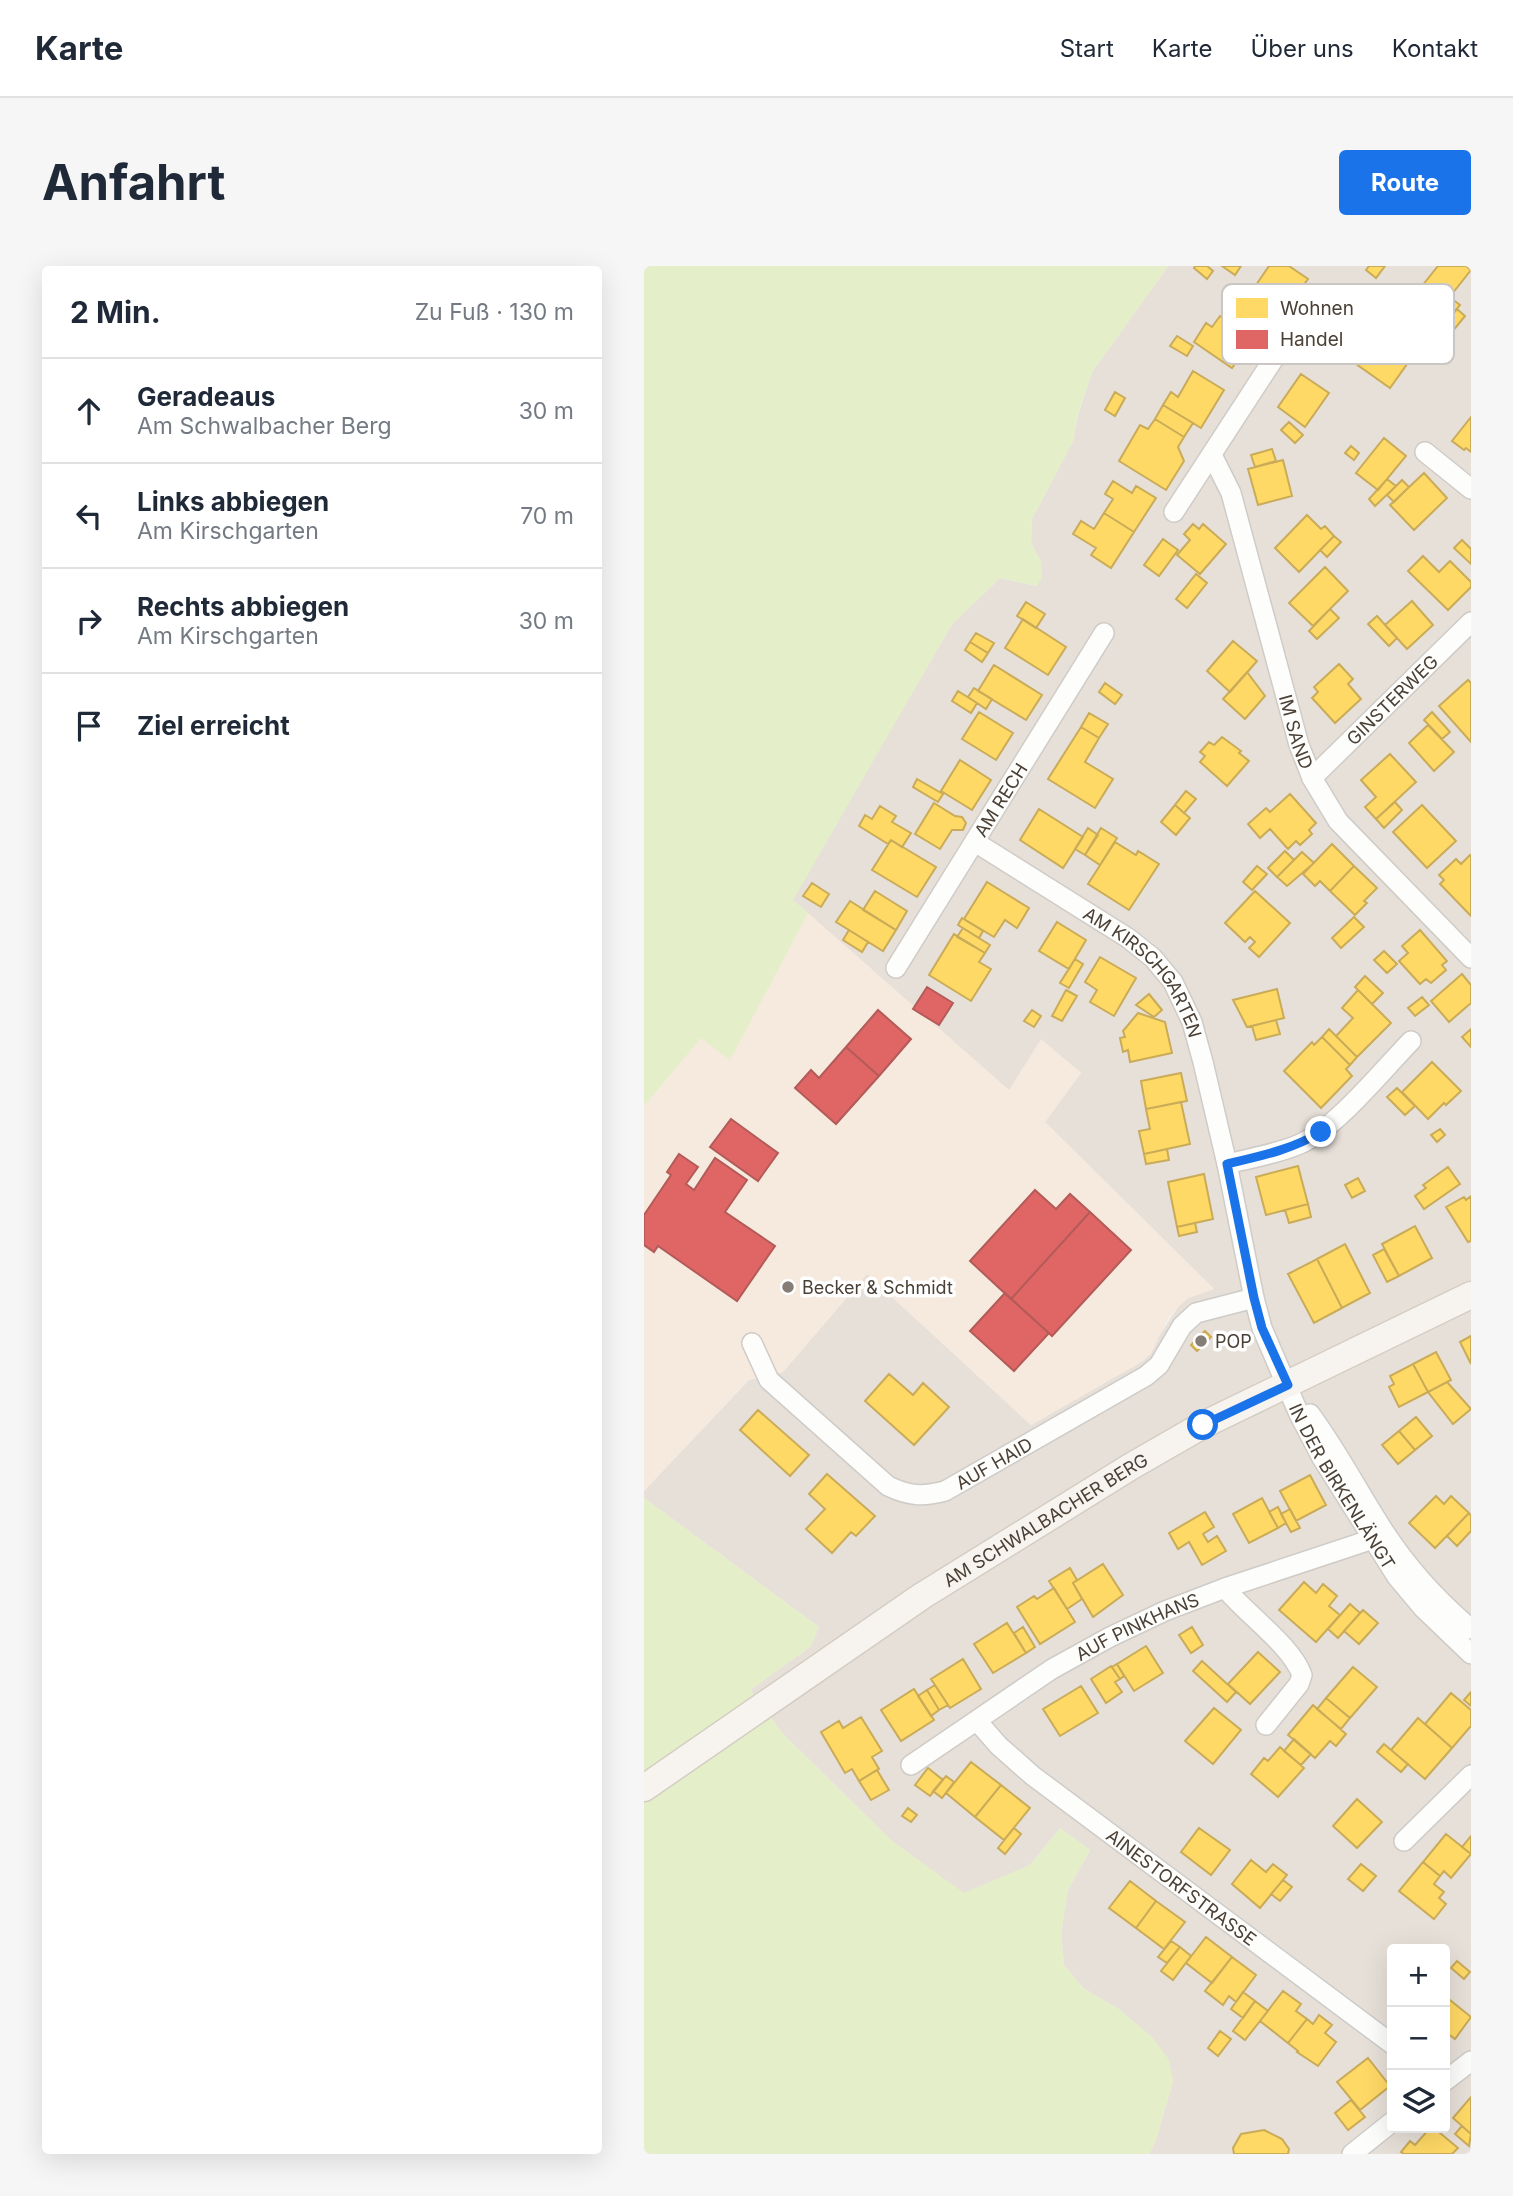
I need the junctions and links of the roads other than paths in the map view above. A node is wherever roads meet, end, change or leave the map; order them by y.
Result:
1 (1270, 364) edge
2 (1425, 452) dead end
3 (1212, 455) junction
4 (1471, 489) edge
5 (1174, 512) dead end
6 (1471, 622) edge
7 (1104, 633) dead end
8 (1312, 778) junction
9 (975, 842) junction
10 (1471, 958) edge
11 (897, 968) dead end
12 (1411, 1041) dead end
13 (1227, 1164) junction
14 (1471, 1295) edge
15 (1254, 1298) junction
16 (752, 1343) dead end
17 (1288, 1385) junction
18 (1380, 1537) junction
19 (1225, 1588) junction
20 (1471, 1629) edge
21 (1471, 1654) edge
22 (977, 1721) junction
23 (1266, 1725) dead end
24 (911, 1765) dead end
25 (1471, 1775) edge
26 (644, 1788) edge
27 (1404, 1841) dead end
28 (1387, 2041) edge
29 (1471, 2061) edge
30 (1450, 2077) edge
31 (1387, 2126) edge
32 (1352, 2154) edge

1 - 3 street
2 - 4 street
3 - 5 street
3 - 8 street, IM SAND
6 - 8 street, GINSTERWEG
7 - 9 street, AM RECH
8 - 10 street, IM SAND
9 - 11 street, AM RECH
9 - 13 street, AM KIRSCHGARTEN
12 - 13 street
13 - 15 street, AM KIRSCHGARTEN
14 - 17 main road, AM SCHWALBACHER BERG
15 - 16 street, AUF HAID
15 - 17 street, AM KIRSCHGARTEN
17 - 18 street, IN DER BIRKENLÄNGT
17 - 26 main road, AM SCHWALBACHER BERG
18 - 19 street, AUF PINKHANS
18 - 20 street, IN DER BIRKENLÄNGT
18 - 21 street, IN DER BIRKENLÄNGT
19 - 22 street, AUF PINKHANS
19 - 23 street
22 - 24 street, AUF PINKHANS
22 - 28 street, AINESTORFSTRASSE
25 - 27 street
29 - 30 street
31 - 32 street

